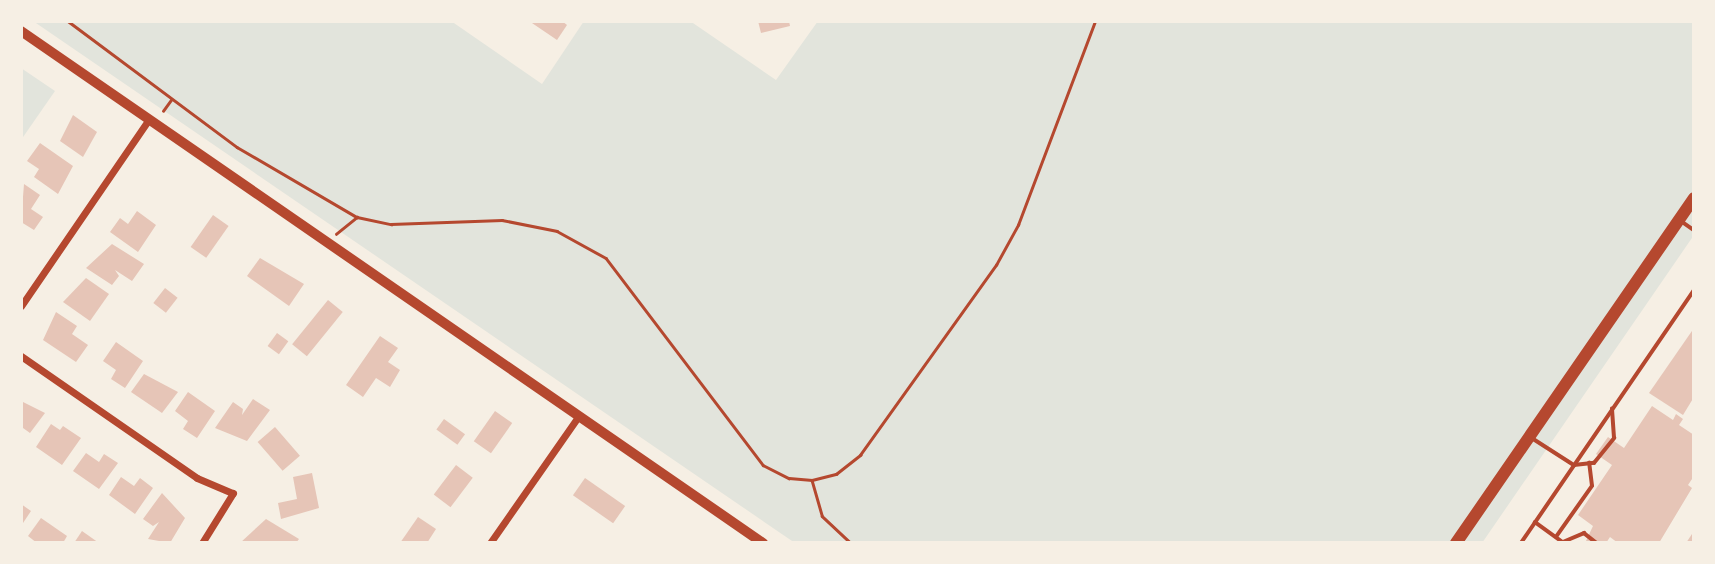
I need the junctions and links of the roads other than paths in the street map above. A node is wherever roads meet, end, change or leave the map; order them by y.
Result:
1 (21, 31) edge
2 (149, 119) junction
3 (1694, 198) edge
4 (1679, 220) junction
5 (1694, 230) edge
6 (1694, 290) edge
7 (21, 306) edge
8 (21, 356) edge
9 (1612, 408) junction
10 (578, 417) junction
11 (1530, 436) junction
12 (1589, 463) junction
13 (1574, 464) junction
14 (1534, 522) junction
15 (1556, 537) junction
16 (202, 543) edge
17 (490, 543) edge
18 (763, 543) edge
19 (1456, 543) edge
20 (1521, 543) edge
21 (1564, 543) edge
22 (1597, 543) edge

1 - 2 street
2 - 7 street
2 - 10 street
3 - 4 main road
4 - 5 lane
4 - 11 main road
6 - 9 lane
8 - 16 street
9 - 12 lane
9 - 13 lane
10 - 17 street
10 - 18 street
11 - 13 lane
11 - 19 main road
12 - 13 lane
12 - 15 lane
13 - 14 lane
14 - 15 lane
14 - 20 lane
15 - 21 lane
21 - 22 lane

